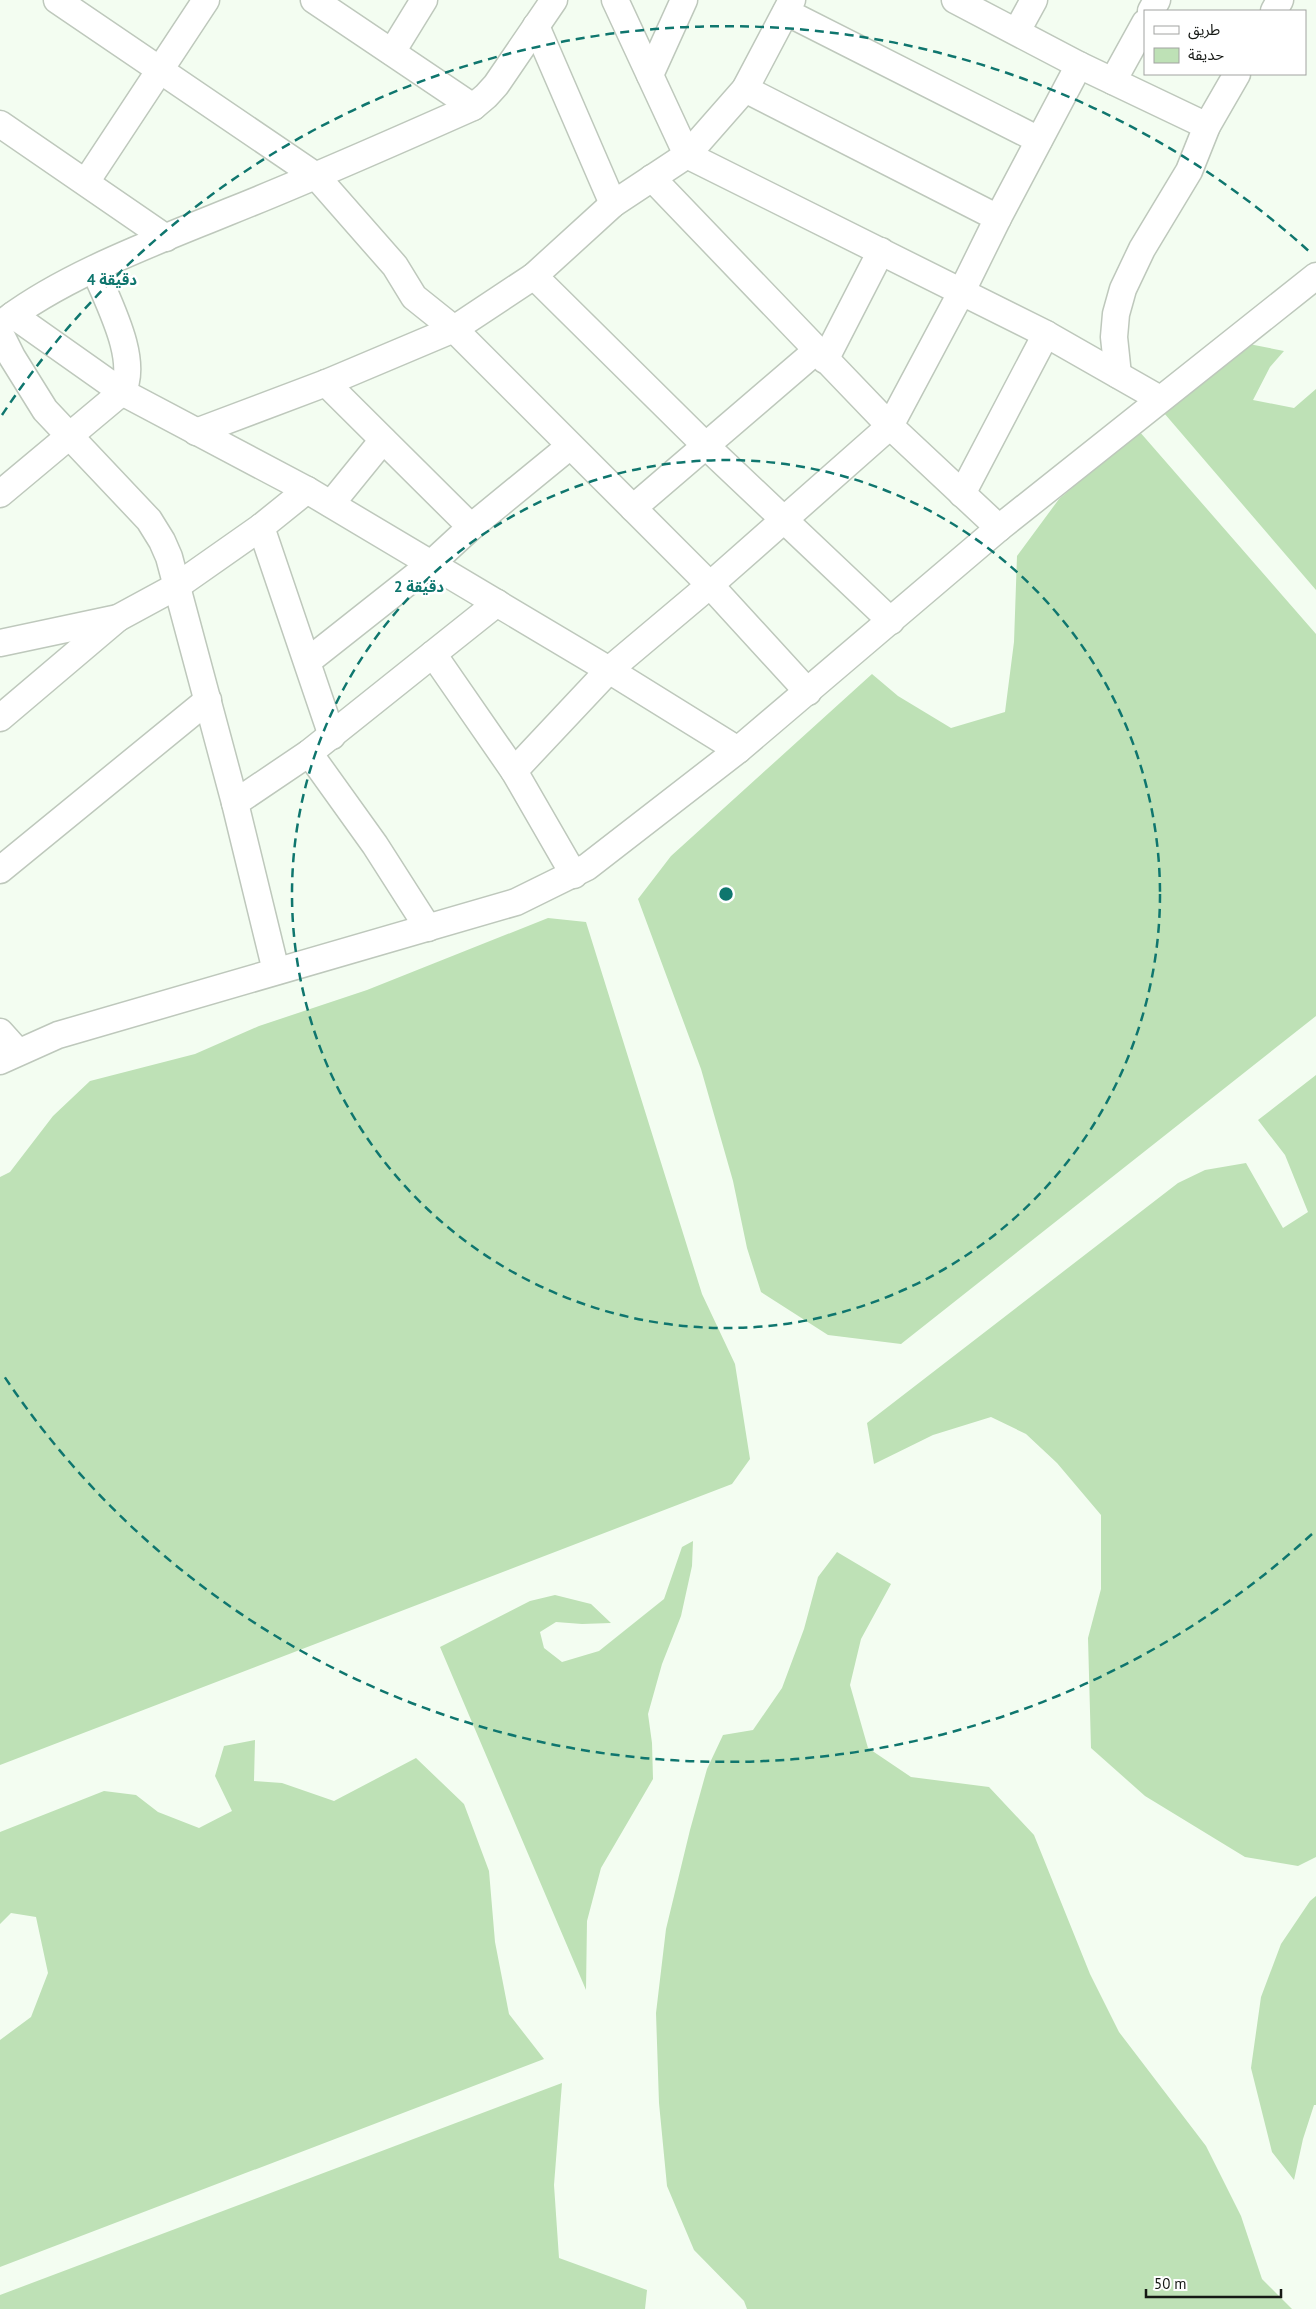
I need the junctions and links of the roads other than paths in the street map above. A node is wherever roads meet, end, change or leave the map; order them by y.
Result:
1 (57, 0) edge
2 (206, 0) edge
3 (314, 0) edge
4 (424, 0) edge
5 (554, 0) edge
6 (615, 0) edge
7 (684, 0) edge
8 (955, 0) edge
9 (1034, 0) edge
10 (789, 6) edge
11 (1144, 25) edge
12 (536, 26) junction
13 (1016, 31) junction
14 (392, 52) junction
15 (1079, 65) junction
16 (158, 70) junction
17 (650, 75) junction
18 (1236, 75) edge
19 (1113, 81) junction
20 (745, 89) junction
21 (473, 107) junction
22 (0, 124) edge
23 (1207, 126) junction
24 (1039, 140) junction
25 (687, 155) junction
26 (316, 176) junction
27 (652, 178) junction
28 (86, 182) junction
29 (614, 204) junction
30 (998, 218) junction
31 (166, 238) junction
32 (882, 251) junction
33 (95, 270) junction
34 (534, 276) junction
35 (1316, 276) edge
36 (962, 291) junction
37 (4, 324) edge
38 (454, 329) junction
39 (1046, 334) junction
40 (820, 355) junction
41 (1118, 375) junction
42 (326, 383) junction
43 (122, 392) junction
44 (1160, 399) junction
45 (890, 426) junction
46 (196, 432) junction
47 (71, 436) junction
48 (383, 440) junction
49 (570, 446) junction
50 (706, 446) junction
51 (307, 490) junction
52 (0, 494) edge
53 (962, 494) junction
54 (331, 504) junction
55 (633, 508) junction
56 (785, 519) junction
57 (471, 527) junction
58 (261, 528) junction
59 (999, 528) junction
60 (432, 563) junction
61 (710, 585) junction
62 (177, 586) junction
63 (497, 603) junction
64 (118, 618) junction
65 (891, 621) junction
66 (0, 643) edge
67 (433, 654) junction
68 (308, 661) junction
69 (609, 670) junction
70 (808, 692) junction
71 (208, 700) junction
72 (0, 718) edge
73 (332, 736) junction
74 (738, 750) junction
75 (309, 754) junction
76 (514, 771) junction
77 (235, 803) junction
78 (0, 870) edge
79 (574, 875) junction
80 (428, 928) junction
81 (276, 971) junction
82 (0, 1032) edge
83 (9, 1057) edge

1 - 16 street
2 - 16 street
3 - 14 street
4 - 14 street
5 - 12 street
6 - 17 street
7 - 17 street
8 - 13 street
9 - 13 street
10 - 20 street
10 - 24 street
11 - 19 street
12 - 21 street
12 - 29 street
13 - 15 street
14 - 21 street
15 - 19 street
15 - 24 street
16 - 26 street
16 - 28 street
17 - 25 street
18 - 23 street
19 - 23 street
20 - 25 street
20 - 30 street
21 - 26 street
22 - 28 street
23 - 41 street
24 - 30 street
25 - 27 street
25 - 32 street
26 - 31 street
26 - 38 street
27 - 29 street
27 - 40 street
28 - 31 street
29 - 34 street
30 - 36 street
31 - 33 street
32 - 36 street
32 - 40 street
33 - 37 street
33 - 43 street
34 - 38 street
34 - 50 street
35 - 44 street
36 - 39 street
36 - 45 street
37 - 43 street
37 - 47 street
38 - 42 street
38 - 49 street
39 - 41 street
39 - 53 street
40 - 45 street
40 - 50 street
41 - 44 street
42 - 46 street
42 - 48 street
43 - 46 street
43 - 47 street
44 - 59 street
45 - 53 street
45 - 56 street
46 - 51 street
47 - 52 street
47 - 62 street
48 - 54 street
48 - 57 street
49 - 55 street
49 - 57 street
50 - 55 street
50 - 56 street
51 - 54 street
51 - 58 street
53 - 59 street
54 - 60 street
55 - 61 street
56 - 61 street
56 - 65 street
57 - 60 street
58 - 62 street
58 - 68 street
59 - 65 street
60 - 63 street
60 - 68 street
61 - 69 street
61 - 70 street
62 - 64 street
62 - 71 street
63 - 67 street
63 - 69 street
64 - 66 street
64 - 72 street
65 - 70 street
67 - 73 street
67 - 76 street
68 - 73 street
69 - 74 street
69 - 76 street
70 - 74 street
71 - 77 street
71 - 78 street
73 - 75 street
74 - 79 street
75 - 77 street
75 - 80 street
76 - 79 street
77 - 81 street
79 - 80 street
80 - 81 street
81 - 83 street
82 - 83 street

